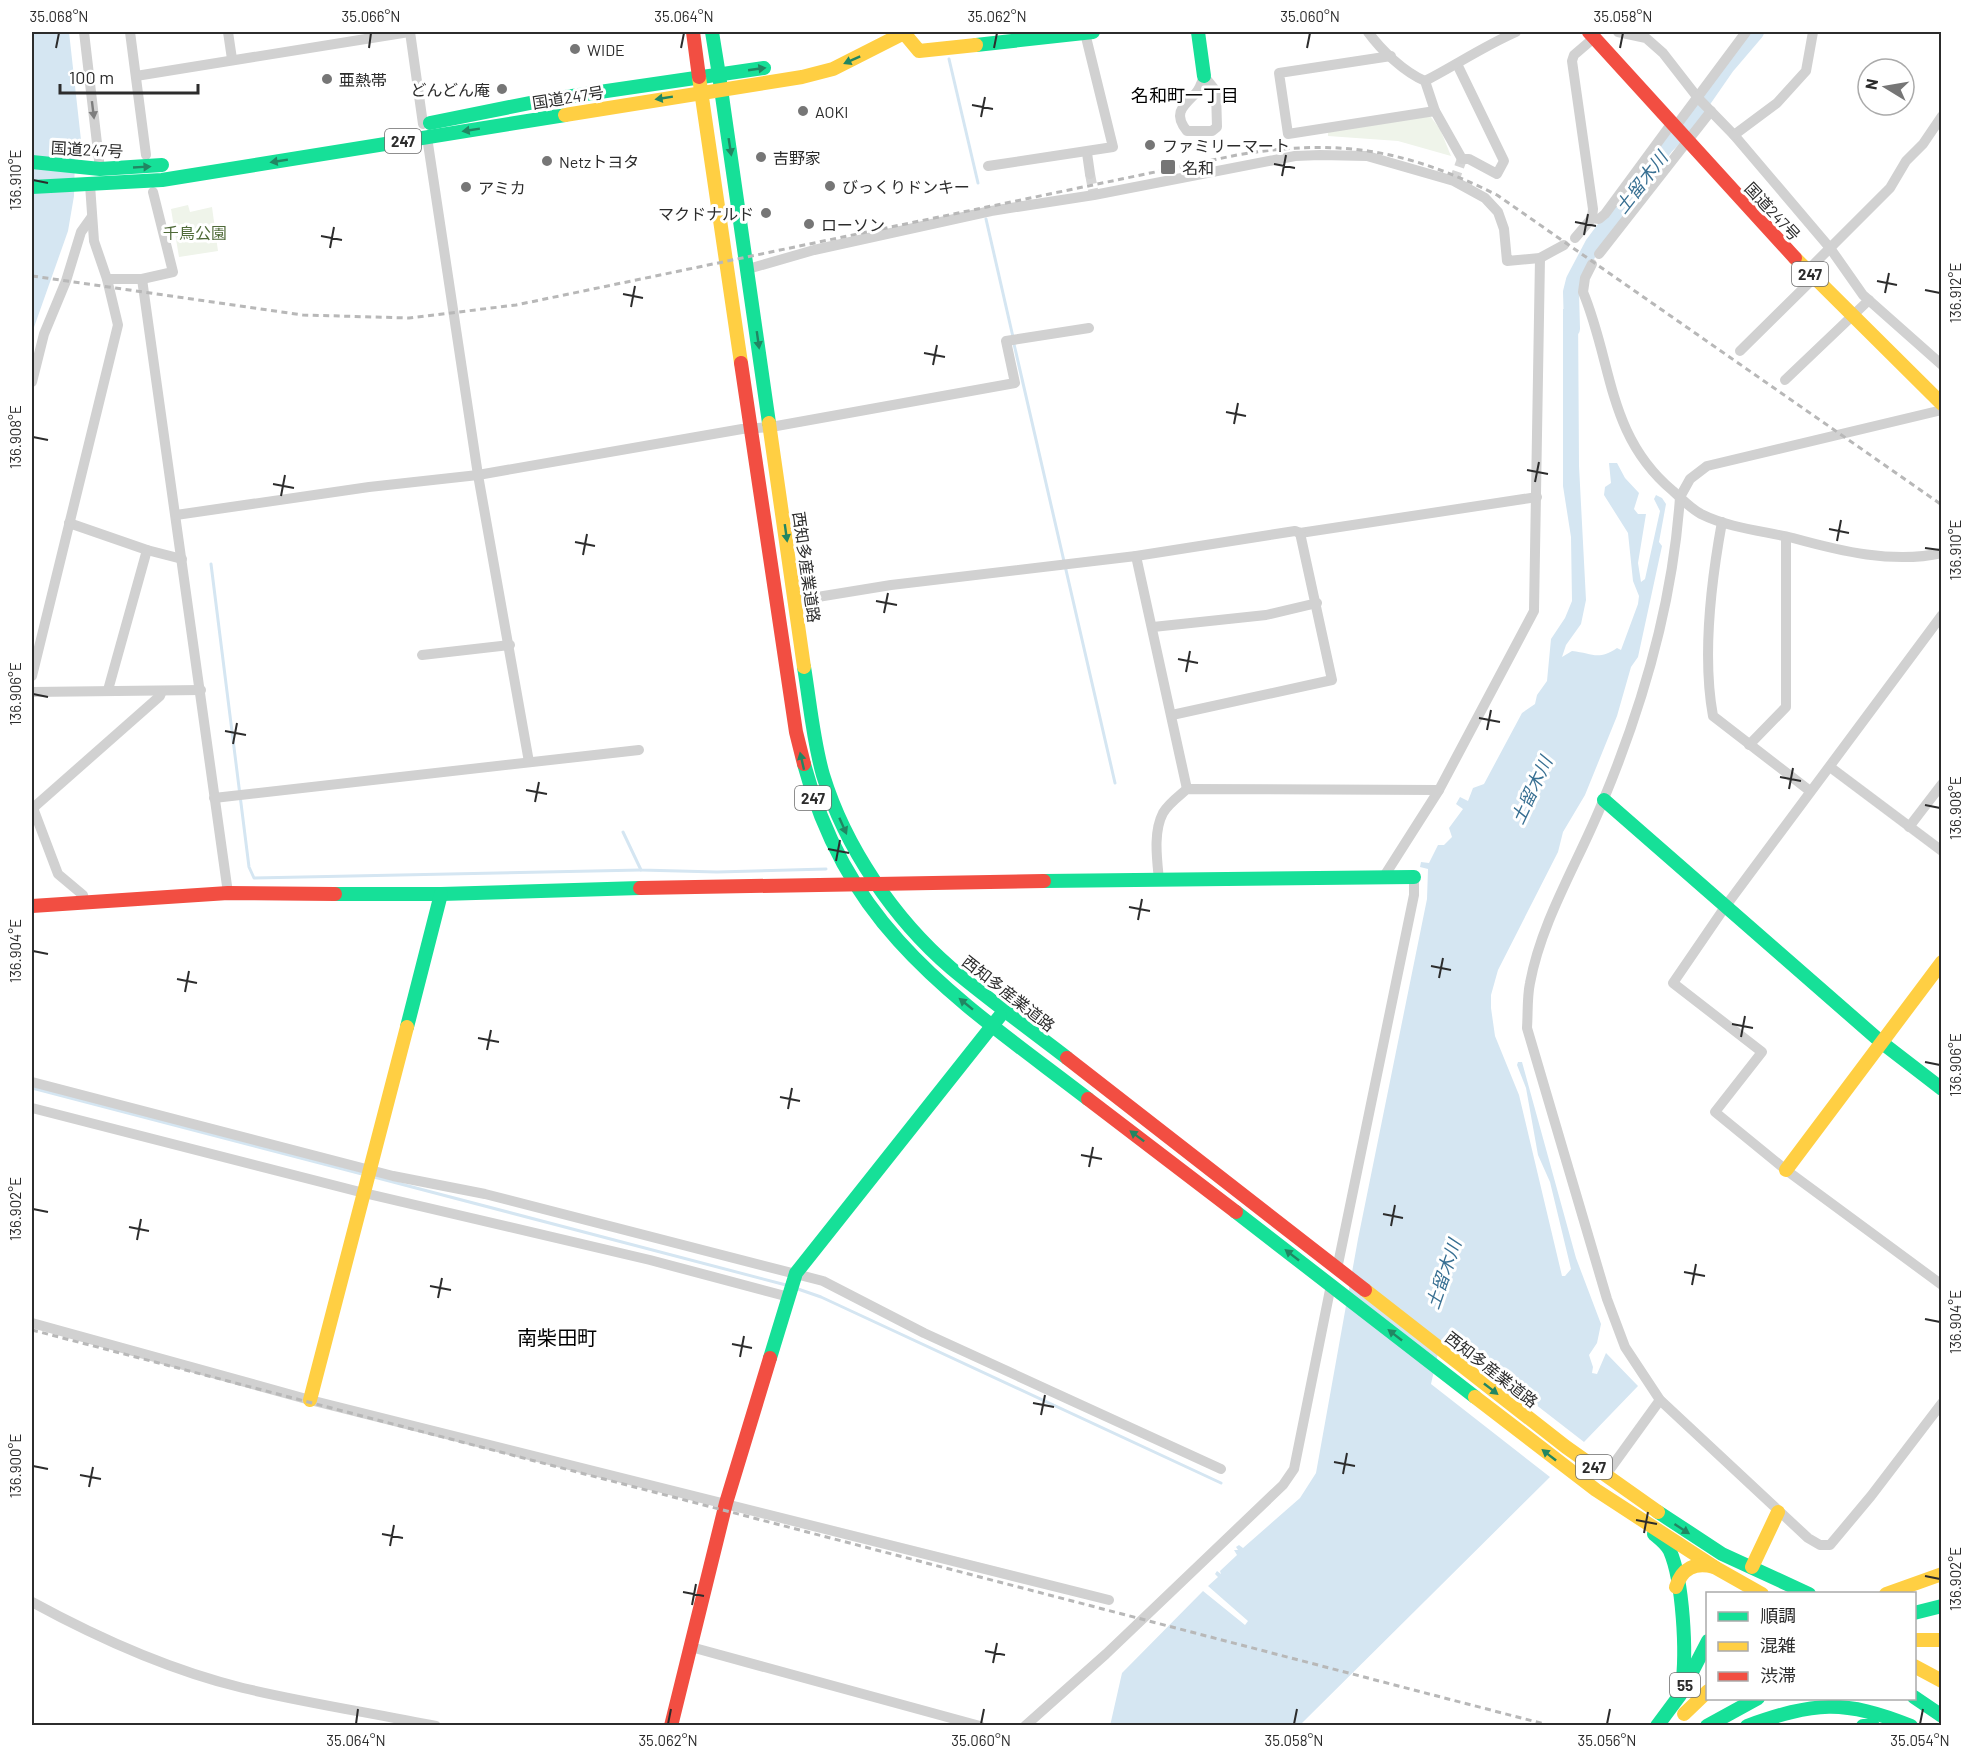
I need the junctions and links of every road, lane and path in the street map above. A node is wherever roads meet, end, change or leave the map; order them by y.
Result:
1 (84, 32) edge
2 (130, 32) edge
3 (228, 32) edge
4 (409, 32) edge
5 (693, 32) edge
6 (712, 32) edge
7 (883, 32) edge
8 (905, 32) edge
9 (1089, 32) edge
10 (1198, 32) edge
11 (1368, 32) edge
12 (1516, 32) edge
13 (1618, 32) edge
14 (1746, 32) edge
15 (1814, 32) edge
16 (1592, 34) edge
17 (1391, 56) junction
18 (232, 59) junction
19 (1457, 64) junction
20 (719, 75) junction
21 (136, 76) junction
22 (1204, 76) junction
23 (699, 77) junction
24 (1425, 81) junction
25 (722, 89) junction
26 (702, 92) junction
27 (1698, 98) junction
28 (1710, 110) junction
29 (1435, 111) junction
30 (1941, 116) edge
31 (1674, 124) junction
32 (425, 131) junction
33 (1734, 135) junction
34 (1686, 140) junction
35 (1087, 153) junction
36 (146, 155) dead end
37 (32, 162) edge
38 (988, 166) dead end
39 (100, 169) junction
40 (1090, 174) tunnel mouth
41 (86, 186) junction
42 (32, 187) edge
43 (153, 192) dead end
44 (91, 218) junction
45 (1592, 218) junction
46 (1575, 238) dead end
47 (1564, 245) dead end
48 (1830, 248) junction
49 (1599, 254) dead end
50 (1540, 258) junction
51 (1592, 264) dead end
52 (748, 269) junction
53 (1810, 275) junction
54 (107, 279) junction
55 (142, 279) junction
56 (1869, 300) junction
57 (1852, 317) junction
58 (1089, 328) dead end
59 (1740, 351) dead end
60 (1941, 365) edge
61 (1785, 380) dead end
62 (32, 382) edge
63 (1941, 404) edge
64 (1941, 410) edge
65 (771, 427) junction
66 (752, 428) junction
67 (478, 475) junction
68 (1537, 497) junction
69 (1680, 497) junction
70 (176, 515) junction
71 (69, 522) junction
72 (1722, 522) junction
73 (1300, 533) junction
74 (1786, 537) junction
75 (147, 550) junction
76 (1941, 553) edge
77 (1137, 556) junction
78 (182, 559) junction
79 (796, 601) junction
80 (1317, 603) junction
81 (776, 605) junction
82 (1941, 615) edge
83 (1152, 627) junction
84 (510, 645) junction
85 (422, 655) dead end
86 (32, 676) edge
87 (108, 690) junction
88 (201, 690) junction
89 (162, 691) junction
90 (32, 692) edge
91 (1172, 715) junction
92 (1749, 745) junction
93 (639, 750) dead end
94 (530, 762) junction
95 (1830, 766) junction
96 (1941, 784) edge
97 (1187, 789) junction
98 (1439, 790) junction
99 (1810, 791) junction
100 (214, 798) junction
101 (1604, 800) junction
102 (1909, 827) junction
103 (1941, 851) edge
104 (1414, 877) joint
105 (1383, 878) junction
106 (1158, 880) junction
107 (853, 884) junction
108 (875, 884) junction
109 (228, 893) junction
110 (441, 894) junction
111 (85, 902) junction
112 (32, 906) edge
113 (1725, 907) junction
114 (1941, 962) edge
115 (1004, 1010) junction
116 (993, 1025) junction
117 (1881, 1042) junction
118 (32, 1082) edge
119 (1941, 1089) edge
120 (32, 1108) edge
121 (370, 1170) junction
122 (1786, 1170) junction
123 (364, 1193) junction
124 (1340, 1272) junction
125 (796, 1273) junction
126 (1941, 1285) edge
127 (1334, 1288) junction
128 (789, 1297) junction
129 (32, 1323) edge
130 (310, 1400) junction
131 (1660, 1400) junction
132 (1941, 1403) edge
133 (1221, 1469) dead end
134 (1605, 1476) junction
135 (1596, 1490) junction
136 (726, 1503) junction
137 (1778, 1512) junction
138 (1716, 1568) junction
139 (1752, 1568) junction
140 (1941, 1574) edge
141 (1676, 1587) junction
142 (1740, 1589) edge
143 (1756, 1592) edge
144 (1807, 1592) edge
145 (1889, 1592) edge
146 (1109, 1600) dead end
147 (32, 1602) edge
148 (1941, 1606) edge
149 (1916, 1612) edge
150 (1941, 1621) edge
151 (1916, 1625) edge
152 (1916, 1640) edge
153 (1941, 1640) edge
154 (1916, 1641) edge
155 (1683, 1642) junction
156 (1706, 1644) edge
157 (691, 1647) junction
158 (1941, 1651) edge
159 (1916, 1667) edge
160 (1916, 1667) edge
161 (1706, 1670) edge
162 (1941, 1676) edge
163 (1941, 1681) edge
164 (1706, 1692) edge
165 (1680, 1695) junction
166 (1916, 1698) edge
167 (1732, 1700) edge
168 (1754, 1700) edge
169 (1941, 1716) edge
170 (1683, 1722) edge
171 (436, 1725) edge
172 (671, 1725) edge
173 (980, 1725) edge
174 (1025, 1725) edge
175 (1657, 1725) edge
176 (1707, 1725) edge
177 (1747, 1725) edge
178 (1863, 1725) edge
179 (1873, 1725) edge
180 (1911, 1725) edge

1 -> 39 street
2 - 21 street
3 - 18 street
4 - 18 street
4 - 32 street
5 - 23 main road, 西知多産業道路
6 - 20 main road, 西知多産業道路
20 -> 7 main road, 国道247号 / 247
8 - 9 main road, 国道247号 / 247
8 -> 25 main road, 国道247号 / 247
9 - 35 street
10 - 22 main road
11 - 17 street
12 - 19 street
13 - 27 street
14 - 27 street
15 - 33 street
16 - 31 main road, 国道247号 / 247
16 - 45 street
17 - 24 street
17 - 29 street
18 - 21 street
19 - 24 street
19 - 29 street
20 - 23 main road, 国道247号 / 247
20 - 25 main road, 西知多産業道路 / 247
21 - 36 street
22 - 22 street
23 - 26 main road, 西知多産業道路 / 247
23 - 32 main road, 国道247号 / 247
24 - 29 street
25 - 26 main road, 国道247号 / 247
25 -> 52 main road, 西知多産業道路 / 247
26 -> 32 main road, 国道247号 / 247
26 - 66 main road, 西知多産業道路 / 247
27 - 28 street
27 - 31 street
28 - 33 street
28 - 34 street
30 - 48 street
31 - 34 main road, 国道247号 / 247
31 - 45 street
39 -> 32 main road, 国道247号 / 247
32 -> 41 main road, 国道247号 / 247
32 - 67 street
33 - 48 street
34 - 49 street
34 - 53 main road, 国道247号 / 247
35 - 38 street
35 - 40 street
37 - 39 main road, 国道247号 / 247
41 - 42 main road, 国道247号 / 247
41 - 44 street
43 - 55 street
44 - 54 street
44 - 62 street
45 - 46 street
47 - 50 street
48 - 53 street
48 - 56 street
50 - 52 street
50 - 68 street
51 - 69 street
52 -> 65 main road, 西知多産業道路 / 247
53 - 57 main road, 国道247号 / 247
53 - 59 street
54 - 55 street
54 - 71 street
55 - 70 street
56 - 57 street
56 - 60 street
57 - 61 street
57 - 63 main road, 国道247号 / 247
58 - 65 street
64 - 69 street
65 - 66 street
65 -> 79 main road, 西知多産業道路 / 247
66 - 67 street
66 - 81 main road, 西知多産業道路 / 247
67 - 70 street
67 - 84 street
68 - 73 street
68 - 98 street
69 - 72 street
69 - 101 street
70 - 78 street
71 - 75 street
71 - 86 street
72 - 74 street
72 - 92 street
73 - 77 street
73 - 80 street
74 - 76 street
74 - 92 street
75 - 78 street
75 - 87 street
77 - 79 street
77 - 83 street
78 - 88 street
79 - 81 street
79 -> 108 main road, 西知多産業道路 / 247
80 - 83 street
80 - 91 street
107 -> 81 main road, 西知多産業道路 / 247
82 - 95 street
83 - 91 street
84 - 85 street
84 - 94 street
87 - 89 street
87 - 90 street
88 - 89 street
88 - 100 street
89 - 111 street
91 - 97 street
92 - 99 street
93 - 94 street
94 - 100 street
95 - 99 street
95 - 102 street
96 - 102 street
97 - 98 street
97 - 106 street
98 - 105 street
99 - 113 street
100 - 109 street
101 - 113 main road
101 - 131 street
102 - 103 street
104 - 105 main road
104 - 124 street
105 - 106 main road
106 - 108 main road
107 - 108 main road
107 - 110 main road
116 -> 107 main road, 西知多産業道路 / 247
108 - 115 main road, 西知多産業道路 / 247
109 - 110 main road
109 - 111 main road
110 - 121 main road
111 - 112 main road
113 - 117 main road
113 - 122 street
114 - 117 main road
115 - 116 main road
115 - 124 main road, 西知多産業道路 / 247
116 - 125 main road
127 -> 116 main road, 西知多産業道路 / 247
117 - 119 main road
117 - 122 main road
118 - 121 street
120 - 123 street
121 - 123 main road
121 - 125 street
122 - 126 street
123 - 128 street
123 - 130 main road
124 -> 134 main road, 西知多産業道路 / 247
125 - 128 main road
125 - 133 street
135 -> 127 main road, 西知多産業道路 / 247
127 - 174 street
128 - 136 main road
129 - 130 street
130 - 136 street
131 - 134 street
131 - 137 street
132 - 137 street
134 -> 139 main road, 西知多産業道路 / 247
135 - 138 main road, 西知多産業道路 / 247
135 - 141 main road
136 - 146 street
136 - 157 main road
137 - 139 main road
138 - 141 main road
138 - 142 main road, 西知多産業道路 / 247
139 - 142 main road
139 - 144 main road, 西知多産業道路 / 247
140 - 145 main road
141 - 155 main road
142 - 143 main road, 西知多産業道路 / 247
147 - 171 street
148 - 149 main road
150 - 151 main road
152 - 153 main road, bridge
154 - 158 main road
155 - 156 main road
155 - 165 main road
156 - 165 main road, 55
157 - 172 main road
157 - 173 street
159 - 162 main road
160 - 163 main road
161 - 170 main road, 55
164 - 170 main road
165 - 175 main road, 55
166 - 169 main road
167 - 170 main road
168 - 176 main road
177 - 180 main road
178 - 179 main road

